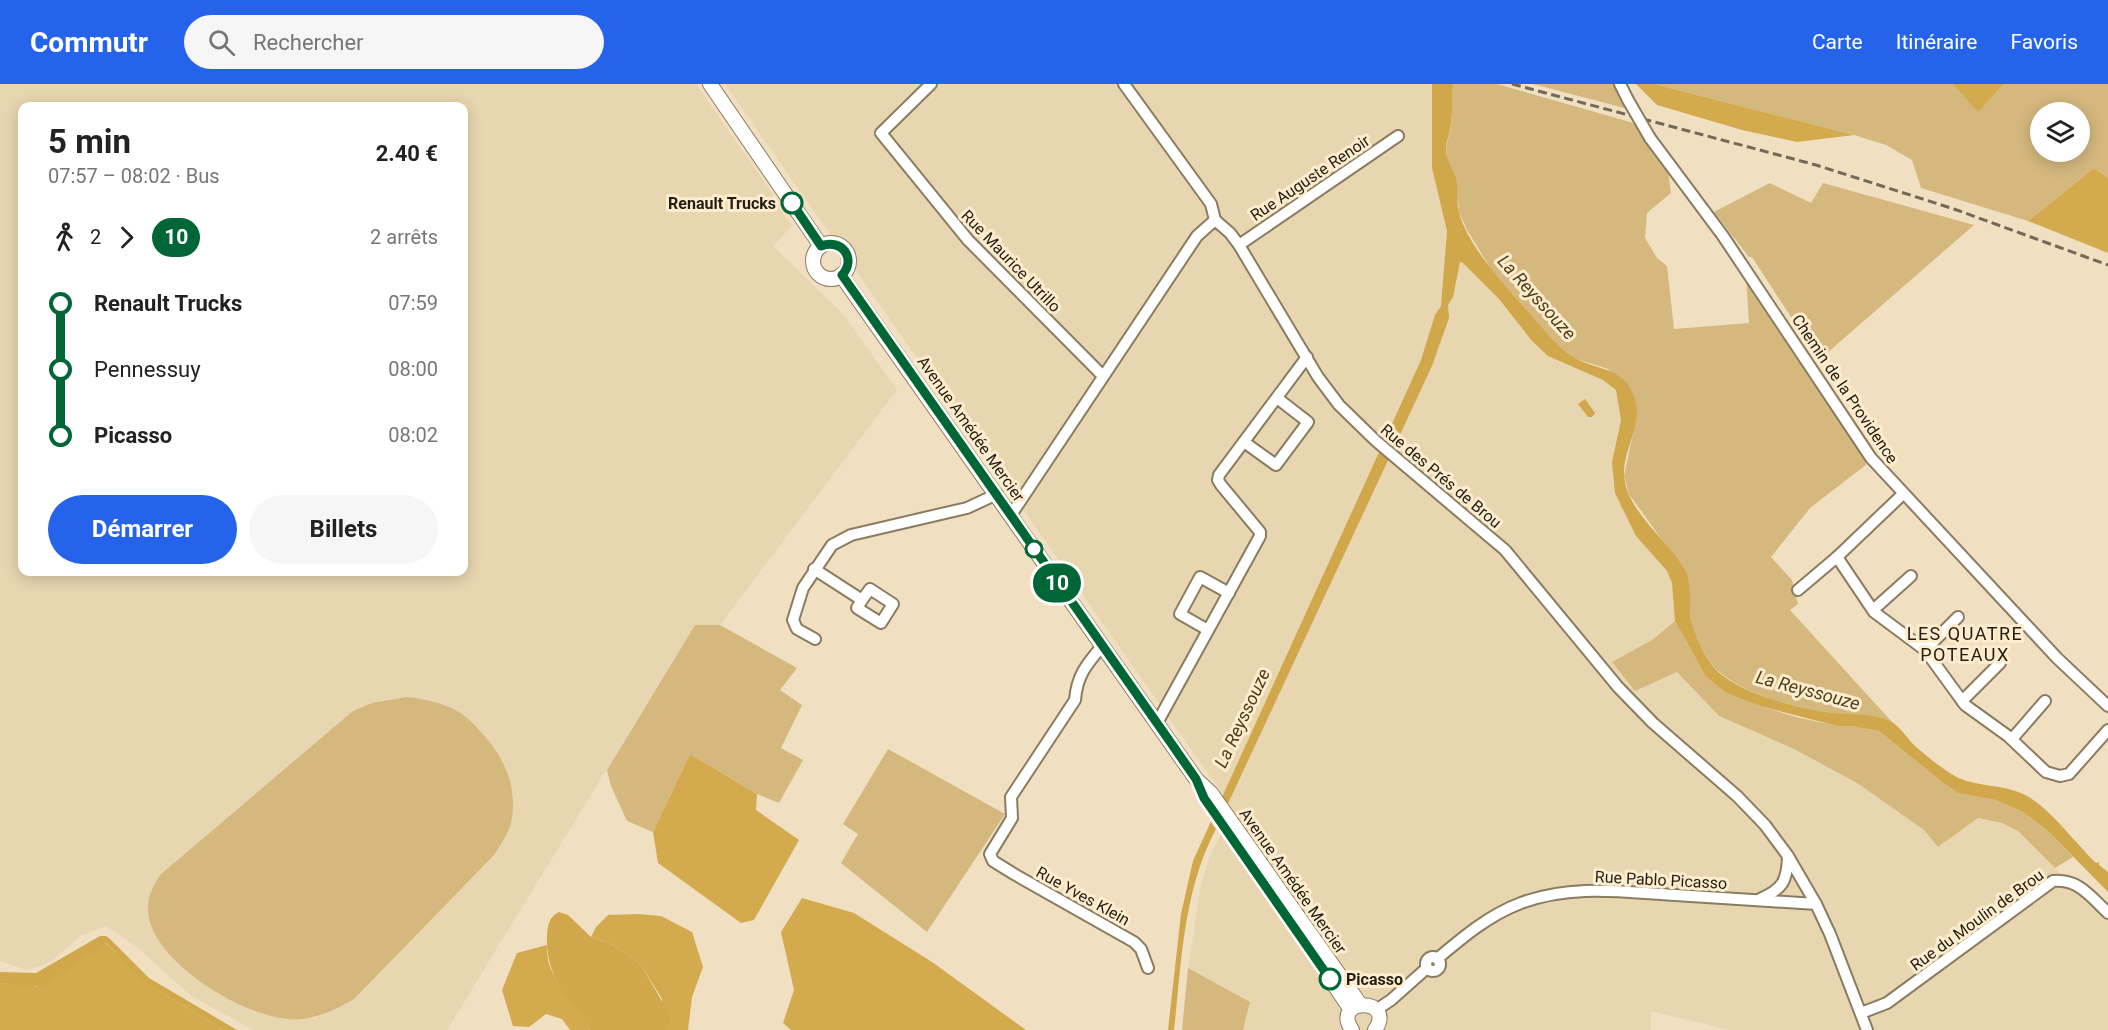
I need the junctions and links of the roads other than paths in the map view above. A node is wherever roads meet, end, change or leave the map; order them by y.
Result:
1 (710, 84) edge
2 (931, 84) edge
3 (1124, 84) edge
4 (1620, 84) edge
5 (1398, 136) dead end
6 (1215, 220) junction
7 (1239, 245) junction
8 (821, 246) junction
9 (842, 275) junction
10 (1307, 357) junction
11 (1103, 376) junction
12 (1277, 398) junction
13 (1244, 442) junction
14 (997, 494) junction
15 (1903, 494) junction
16 (1011, 514) junction
17 (1837, 557) junction
18 (814, 569) junction
19 (1911, 576) dead end
20 (1798, 590) dead end
21 (1229, 593) junction
22 (862, 600) dead end
23 (1873, 610) junction
24 (1958, 617) dead end
25 (1208, 630) junction
26 (814, 639) dead end
27 (1102, 645) junction
28 (1925, 650) junction
29 (2000, 663) dead end
30 (1962, 702) junction
31 (2045, 702) dead end
32 (2108, 706) edge
33 (1157, 723) junction
34 (2108, 730) edge
35 (2012, 739) junction
36 (1788, 856) junction
37 (1757, 900) junction
38 (1816, 904) junction
39 (2108, 913) edge
40 (1148, 968) dead end
41 (1355, 1007) junction
42 (1376, 1010) junction
43 (1861, 1013) junction
44 (1352, 1030) edge
45 (1375, 1030) edge
46 (1867, 1030) edge

1 - 8 main road
2 - 11 street, Rue Maurice Utrillo
3 - 6 street, Rue des Prés de Brou
4 - 15 street, Chemin de la Providence, bridge
5 - 7 street, Rue Auguste Renoir
6 - 7 street, Rue des Prés de Brou
6 - 11 street
7 - 10 street, Rue des Prés de Brou
8 - 9 main road
8 - 9 main road
9 - 14 main road, Avenue Amédée Mercier
10 - 12 street
10 - 36 street, Rue des Prés de Brou
11 - 16 street
12 - 13 street
12 - 13 street
13 - 21 street
14 - 16 main road, Avenue Amédée Mercier
14 - 18 street
15 - 17 street
15 - 32 street, Chemin de la Providence
16 - 27 main road, Avenue Amédée Mercier
17 - 20 street
17 - 23 street
18 - 22 street
18 - 26 street
19 - 23 street
21 - 25 street
21 - 25 street
23 - 28 street
24 - 28 street
25 - 33 street
27 - 33 main road, Avenue Amédée Mercier
27 - 40 street, Rue Yves Klein
28 - 30 street
29 - 30 street
30 - 35 street
31 - 35 street
33 - 41 main road, Avenue Amédée Mercier
34 - 35 street
36 - 37 street
36 - 38 street, Rue des Prés de Brou
37 - 38 street, Rue Pablo Picasso
37 - 42 street, Rue Pablo Picasso
38 - 43 street, Rue des Prés de Brou
39 - 43 street, Rue du Moulin de Brou
41 - 42 main road
41 - 44 main road
42 - 45 main road
43 - 46 street, Rue des Prés de Brou

